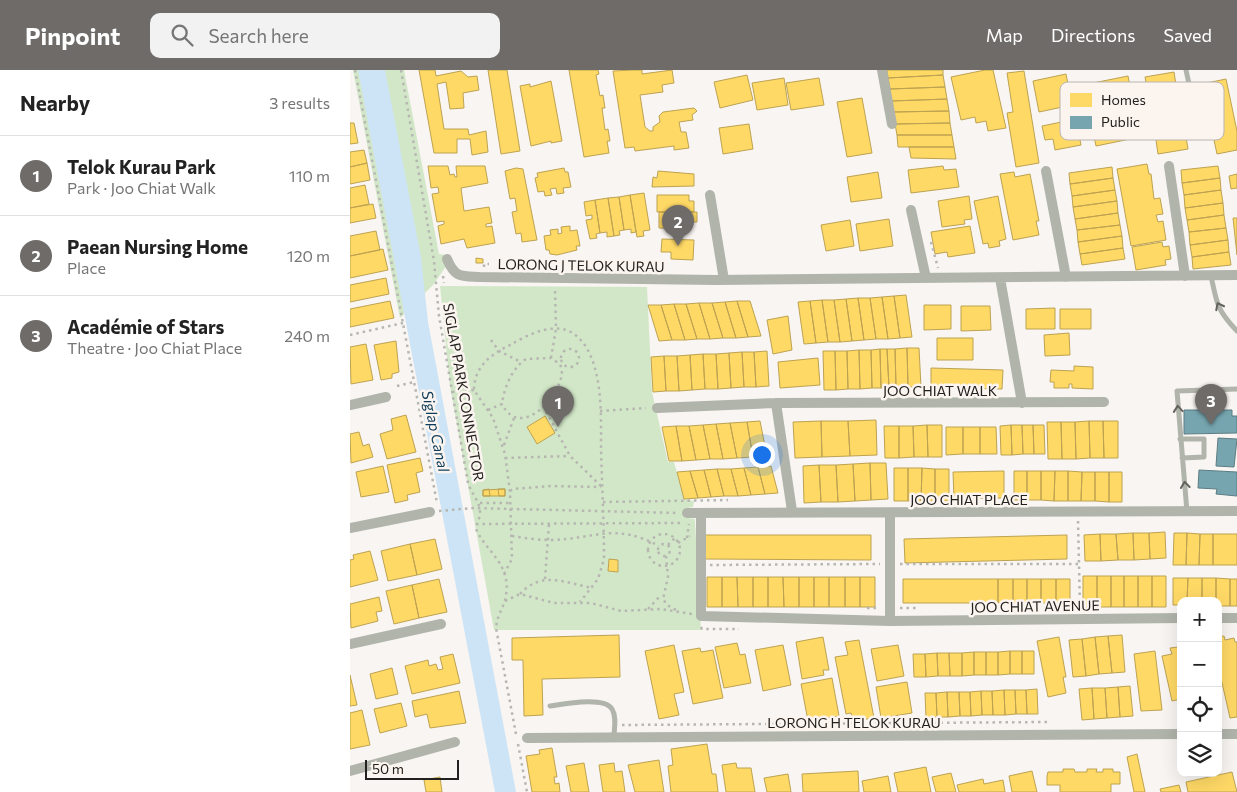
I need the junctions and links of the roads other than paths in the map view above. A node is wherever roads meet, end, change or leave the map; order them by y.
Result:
1 (882, 70) edge
2 (892, 124) dead end
3 (1169, 166) dead end
4 (1046, 171) dead end
5 (710, 195) dead end
6 (911, 210) dead end
7 (447, 259) dead end
8 (1237, 275) edge
9 (1185, 276) junction
10 (1211, 276) junction
11 (1066, 277) junction
12 (926, 278) junction
13 (1000, 278) junction
14 (724, 280) junction
15 (1237, 331) edge
16 (1237, 389) edge
17 (386, 397) dead end
18 (1104, 402) dead end
19 (776, 403) junction
20 (1022, 403) junction
21 (350, 405) edge
22 (657, 408) road end
23 (1180, 439) junction
24 (1182, 458) junction
25 (1237, 511) edge
26 (432, 512) road end
27 (792, 512) junction
28 (890, 512) junction
29 (1187, 512) junction
30 (350, 528) edge
31 (701, 616) joint
32 (1177, 618) edge
33 (1222, 618) edge
34 (1237, 618) edge
35 (890, 621) junction
36 (442, 624) dead end
37 (350, 644) edge
38 (550, 706) dead end
39 (1177, 734) edge
40 (1222, 734) edge
41 (1237, 734) edge
42 (527, 738) dead end
43 (614, 738) junction
44 (455, 742) dead end
45 (350, 771) edge

1 - 2 street
3 - 9 street
4 - 11 street
5 - 14 street
6 - 12 street
7 - 14 street, LORONG J TELOK KURAU
8 - 10 street, LORONG J TELOK KURAU
9 - 10 street, LORONG J TELOK KURAU
9 - 11 street, LORONG J TELOK KURAU
15 -> 10 lane
11 - 13 street, LORONG J TELOK KURAU
12 - 13 street, LORONG J TELOK KURAU
12 - 14 street, LORONG J TELOK KURAU
13 - 20 street
23 -> 16 lane
17 - 21 street
18 - 20 street, JOO CHIAT WALK
19 - 20 street, JOO CHIAT WALK
19 - 22 street, JOO CHIAT WALK
19 - 27 street
23 - 24 lane
23 - 24 lane
29 -> 24 lane
25 - 29 street, JOO CHIAT PLACE
26 - 30 street
27 - 28 street, JOO CHIAT PLACE
27 - 31 street, JOO CHIAT PLACE
28 - 29 street, JOO CHIAT PLACE
28 - 35 street
31 - 35 street, JOO CHIAT AVENUE
32 - 35 street, JOO CHIAT AVENUE
33 - 34 street
36 - 37 street
38 - 43 lane
39 - 43 street, LORONG H TELOK KURAU
40 - 41 street
42 - 43 street, LORONG H TELOK KURAU
44 - 45 street

